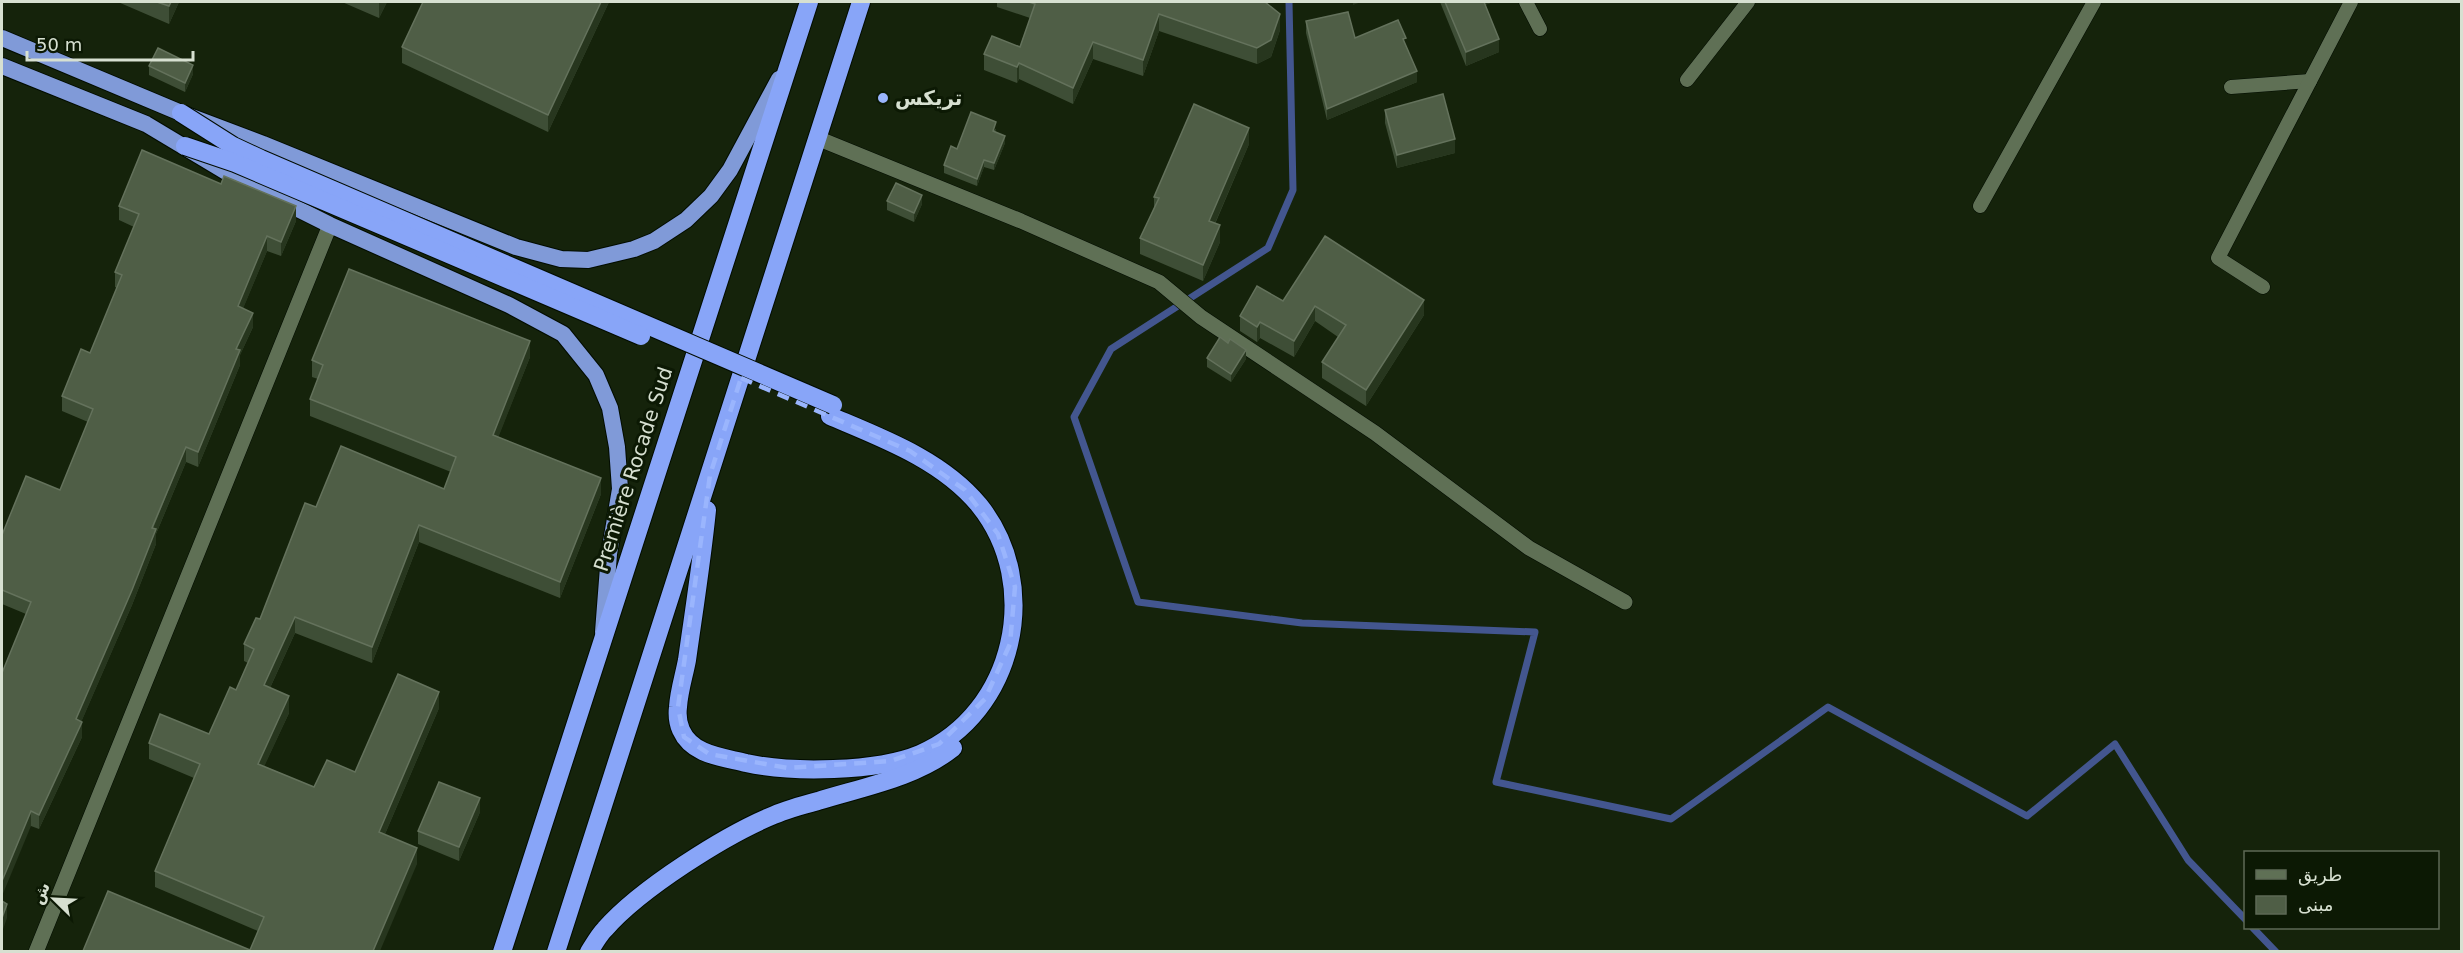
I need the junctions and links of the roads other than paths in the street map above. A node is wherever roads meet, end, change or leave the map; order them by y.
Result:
1 (809, 2) edge
2 (861, 2) edge
3 (1526, 2) edge
4 (1748, 2) edge
5 (2094, 2) edge
6 (2351, 2) edge
7 (1540, 29) dead end
8 (2, 38) edge
9 (789, 59) junction
10 (2, 66) edge
11 (1687, 80) dead end
12 (2310, 81) junction
13 (2230, 87) dead end
14 (181, 113) junction
15 (817, 138) junction
16 (185, 146) junction
17 (1980, 206) dead end
18 (330, 225) junction
19 (2263, 287) dead end
20 (831, 410) junction
21 (710, 475) junction
22 (1625, 602) dead end
23 (603, 638) junction
24 (36, 951) edge
25 (502, 951) edge
26 (556, 951) edge
27 (590, 951) edge

1 - 9 highway, Première Rocade Sud
2 - 15 highway
3 - 7 lane
4 - 11 lane
5 - 17 lane
6 - 12 lane
8 - 14 highway
9 - 14 highway
9 - 23 highway, Première Rocade Sud
10 - 16 highway
12 - 13 lane
12 - 19 lane
14 - 20 highway, bridge
15 - 21 highway
15 - 22 street
16 - 18 highway
16 - 20 highway, bridge
18 - 23 highway
18 - 24 street
20 - 21 highway
20 - 27 highway
21 - 26 highway
23 - 25 highway, Première Rocade Sud

